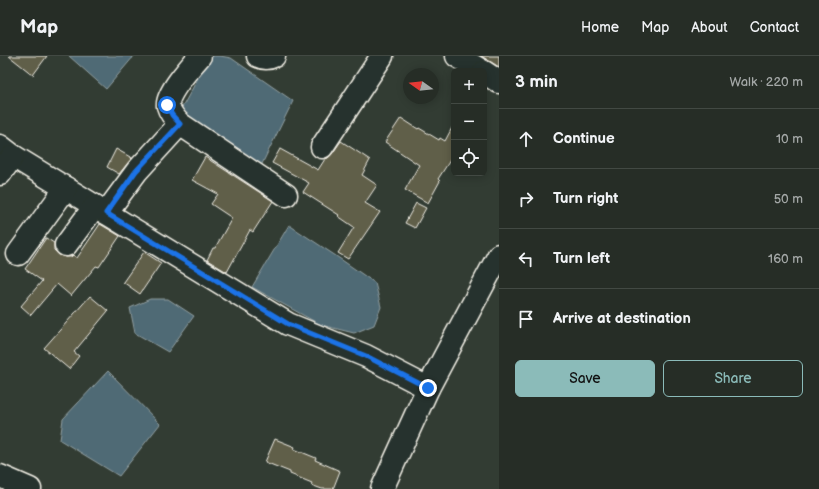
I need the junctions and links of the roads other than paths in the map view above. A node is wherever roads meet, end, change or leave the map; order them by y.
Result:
1 (200, 56) edge
2 (258, 56) edge
3 (274, 56) edge
4 (382, 56) edge
5 (457, 56) edge
6 (476, 68) edge
7 (487, 74) edge
8 (499, 82) edge
9 (180, 124) junction
10 (322, 147) dead end
11 (7, 151) edge
12 (0, 174) edge
13 (66, 188) junction
14 (286, 195) dead end
15 (101, 209) junction
16 (66, 245) dead end
17 (18, 254) dead end
18 (498, 258) edge
19 (428, 388) junction
20 (0, 476) edge
21 (30, 489) edge
22 (382, 489) edge

1 - 9 street
2 - 3 street
4 - 10 street
5 - 6 street
7 - 8 street
9 - 14 street
9 - 15 street
11 - 12 street
11 - 13 street
13 - 15 street
13 - 17 street
15 - 16 street
15 - 19 street
18 - 19 street
19 - 22 street
20 - 21 street

